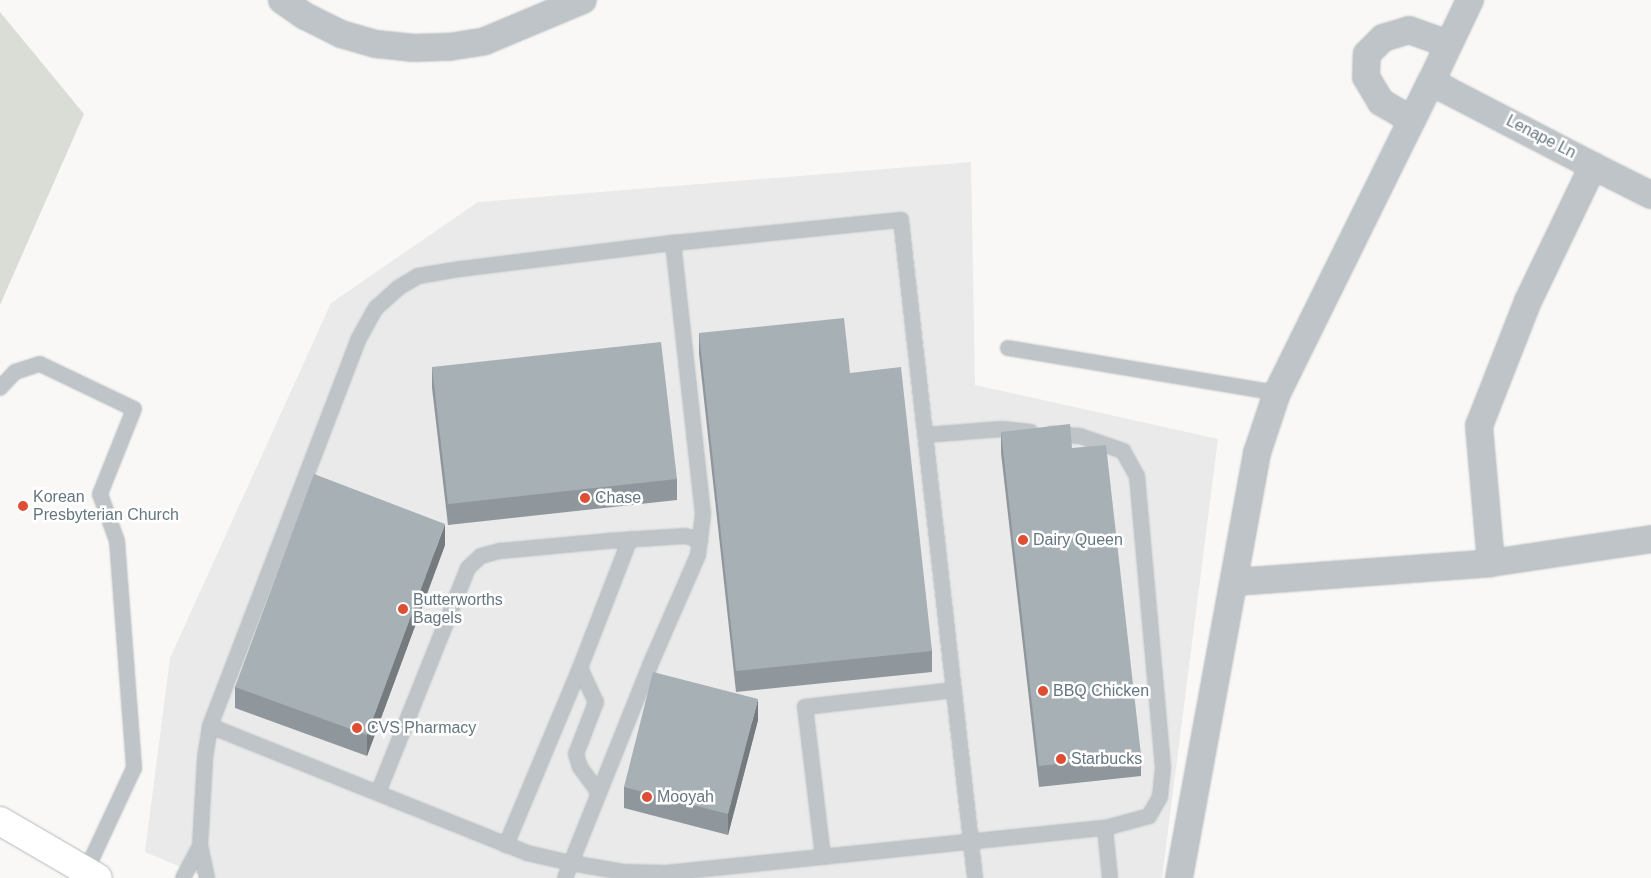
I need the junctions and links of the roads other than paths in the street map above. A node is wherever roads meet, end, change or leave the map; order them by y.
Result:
1 (282, 0) edge
2 (583, 0) edge
3 (1470, 0) edge
4 (1448, 44) junction
5 (1431, 82) junction
6 (1412, 120) junction
7 (1593, 166) junction
8 (1651, 194) edge
9 (672, 243) junction
10 (1008, 348) dead end
11 (0, 388) edge
12 (1278, 393) junction
13 (925, 434) junction
14 (1651, 539) edge
15 (630, 540) junction
16 (700, 540) junction
17 (1491, 563) junction
18 (1235, 582) junction
19 (580, 668) junction
20 (954, 690) junction
21 (210, 726) junction
22 (599, 793) junction
23 (378, 794) junction
24 (0, 821) edge
25 (1105, 828) junction
26 (971, 842) junction
27 (506, 845) junction
28 (200, 846) junction
29 (823, 857) junction
30 (571, 863) junction
31 (92, 874) edge
32 (183, 878) edge
33 (207, 878) edge
34 (565, 878) edge
35 (975, 878) edge
36 (1110, 878) edge
37 (1179, 878) edge

1 - 2 street
3 - 4 street
4 - 5 street
4 - 6 street
5 - 6 street
5 - 7 street
5 - 8 street, Lenape Ln
6 - 12 street
7 - 8 street
7 - 17 street
9 - 13 lane
9 - 16 lane
9 - 21 lane
10 - 12 lane
11 - 31 lane
12 - 18 street
13 - 20 lane
13 - 25 lane
14 - 17 street
15 - 16 lane
15 - 19 lane
15 - 23 lane
16 - 22 lane
17 - 18 street
18 - 37 street
19 - 22 lane
19 - 27 lane
20 - 26 lane
20 - 29 lane
21 - 23 lane
21 - 28 lane
22 - 30 lane
23 - 27 lane
24 - 31 main road
25 - 26 lane
25 - 36 lane
26 - 29 lane
26 - 35 lane
27 - 30 lane
28 - 32 lane
28 - 33 lane
29 - 30 lane
30 - 34 lane

